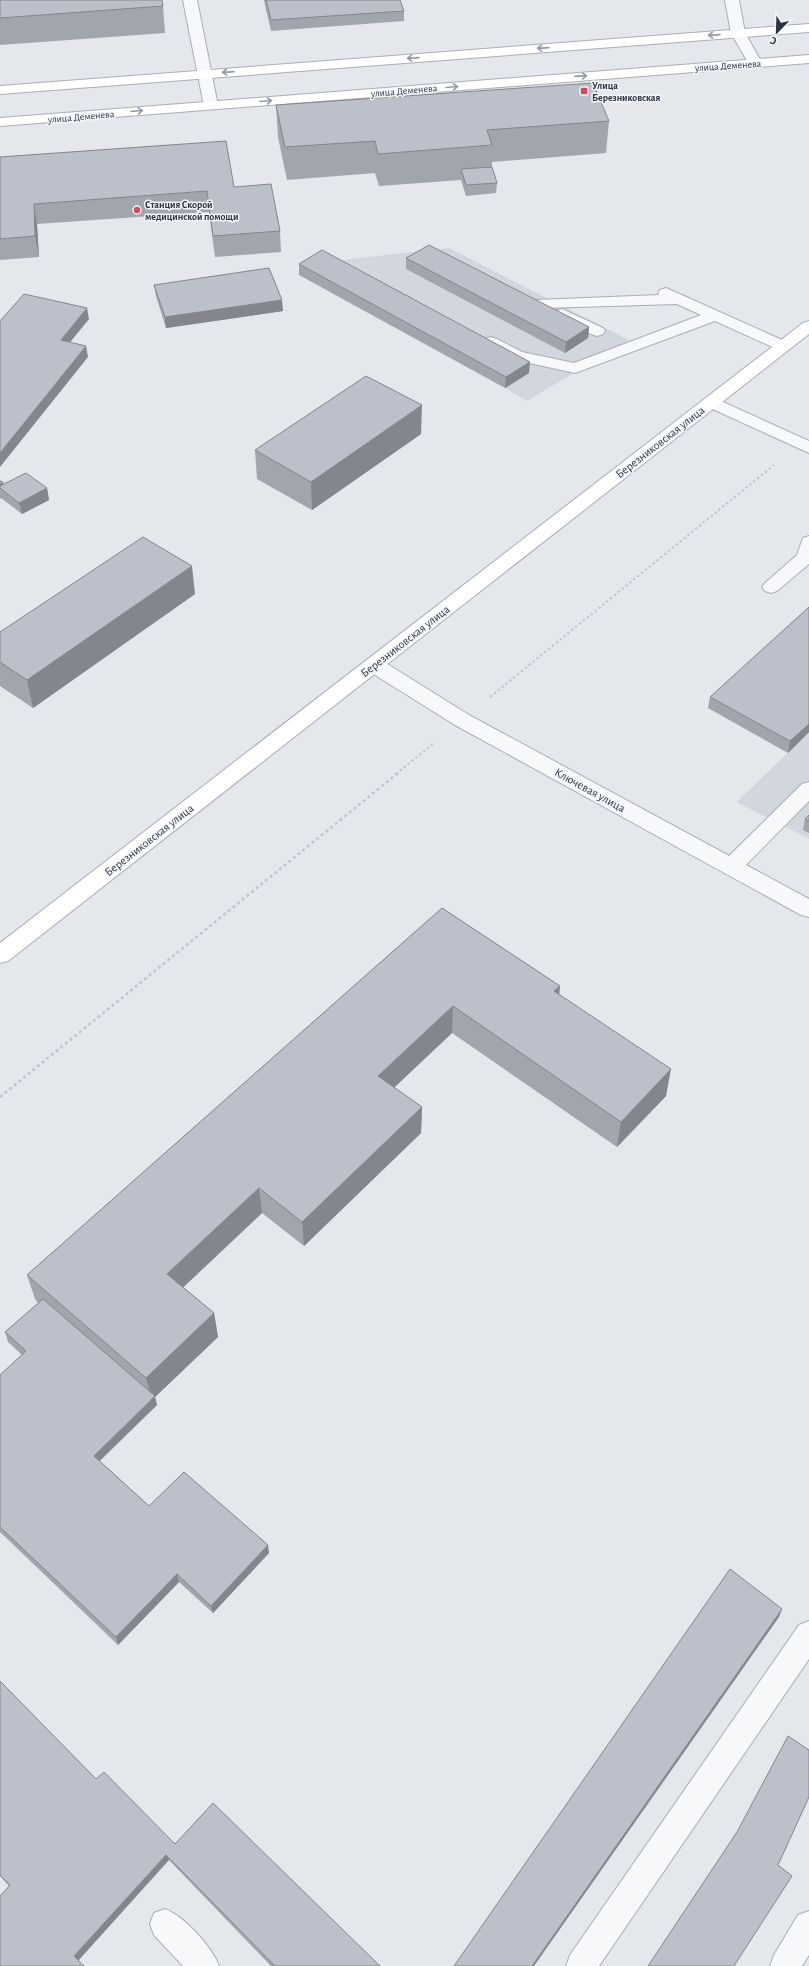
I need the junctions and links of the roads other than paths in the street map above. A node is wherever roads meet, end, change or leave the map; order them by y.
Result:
1 (190, 0) edge
2 (732, 0) edge
3 (809, 28) edge
4 (738, 33) junction
5 (809, 59) edge
6 (755, 63) junction
7 (204, 74) junction
8 (0, 90) edge
9 (210, 106) junction
10 (0, 122) edge
11 (663, 292) dead end
12 (679, 299) junction
13 (716, 315) junction
14 (809, 326) edge
15 (597, 331) dead end
16 (475, 333) edge
17 (783, 346) junction
18 (712, 402) junction
19 (805, 446) edge
20 (809, 542) edge
21 (771, 587) dead end
22 (374, 665) junction
23 (809, 789) edge
24 (731, 867) junction
25 (809, 909) edge
26 (0, 955) edge
27 (809, 1635) edge
28 (165, 1924) dead end
29 (809, 1926) edge
30 (204, 1966) edge
31 (581, 1966) edge
32 (785, 1966) edge

1 - 7 street
2 - 4 street
3 - 4 main road
4 - 6 street
4 -> 7 main road
5 - 6 main road, улица Деменева
9 -> 6 main road, улица Деменева
7 - 8 main road
7 - 9 street
10 -> 9 main road, улица Деменева
11 - 12 street
12 - 13 street
12 - 15 street
13 - 16 street
13 - 17 street
14 - 17 main road, Березниковская улица
17 - 18 main road, Березниковская улица
18 - 19 street
18 - 22 main road, Березниковская улица
20 - 21 street
22 - 24 street, Ключевая улица
22 - 26 main road, Березниковская улица
23 - 24 street
24 - 25 street, Ключевая улица
27 - 31 street
28 - 30 street
29 - 32 street

